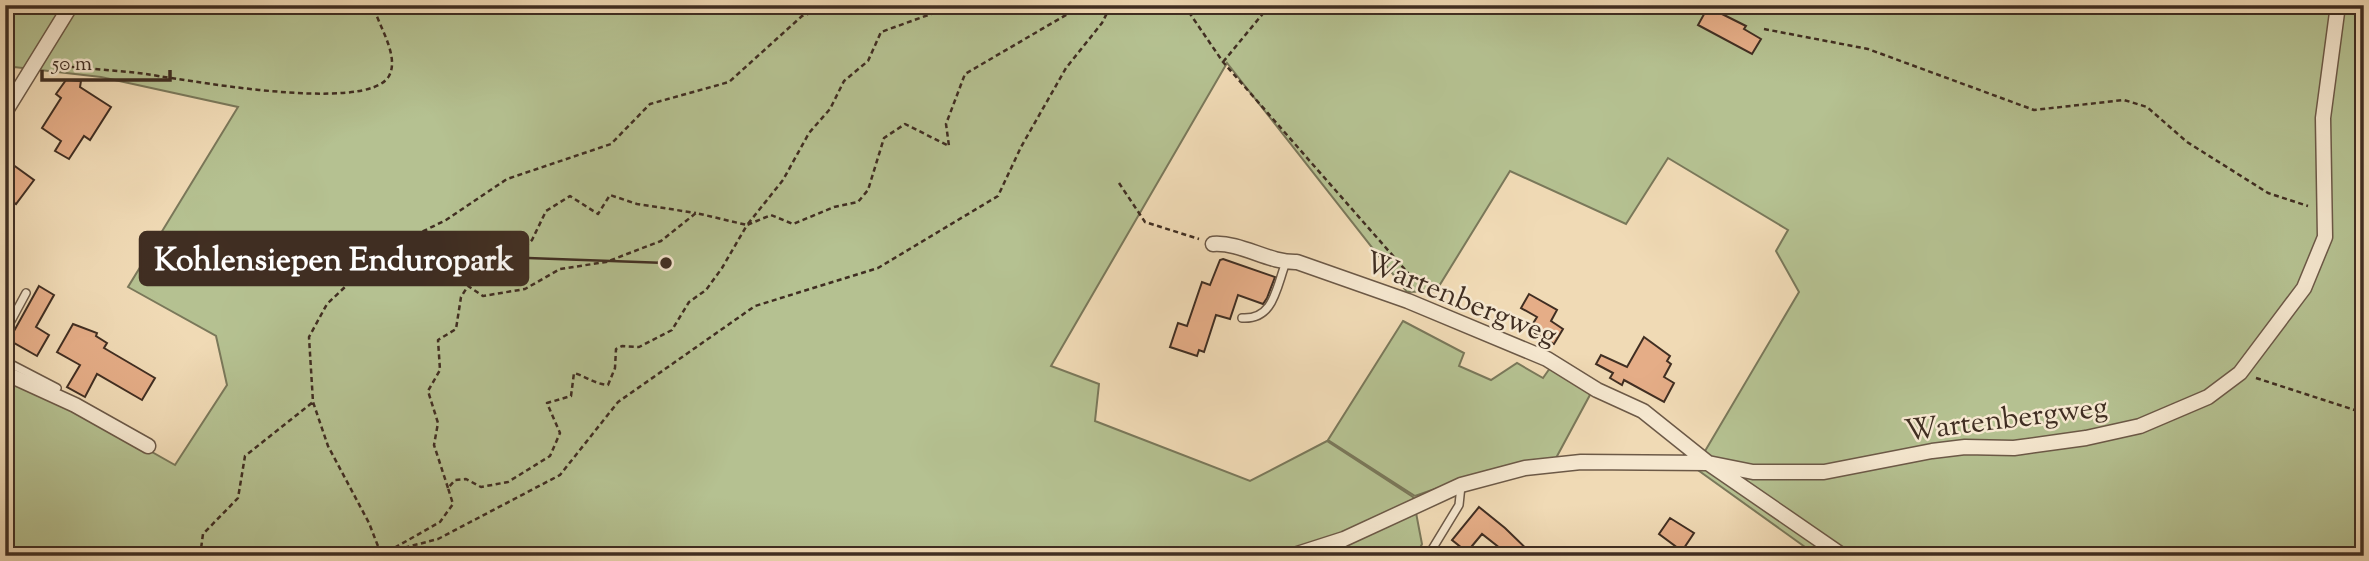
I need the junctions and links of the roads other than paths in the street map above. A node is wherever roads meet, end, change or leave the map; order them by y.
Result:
1 (71, 5) edge
2 (2338, 5) edge
3 (5, 112) edge
4 (1213, 244) road end
5 (1286, 262) junction
6 (26, 293) dead end
7 (1242, 318) dead end
8 (5, 332) edge
9 (5, 361) edge
10 (5, 373) edge
11 (58, 388) dead end
12 (148, 446) dead end
13 (1708, 463) junction
14 (1461, 485) junction
15 (1291, 556) edge
16 (1428, 556) edge
17 (1843, 556) edge

1 - 3 street
2 - 13 street, Wartenbergweg
4 - 5 street, Wartenbergweg
5 - 7 lane
5 - 13 street, Wartenbergweg
6 - 8 lane
9 - 11 lane
10 - 12 street
13 - 14 street, Wartenbergweg
13 - 17 street
14 - 15 street, Wartenbergweg
14 - 16 lane

